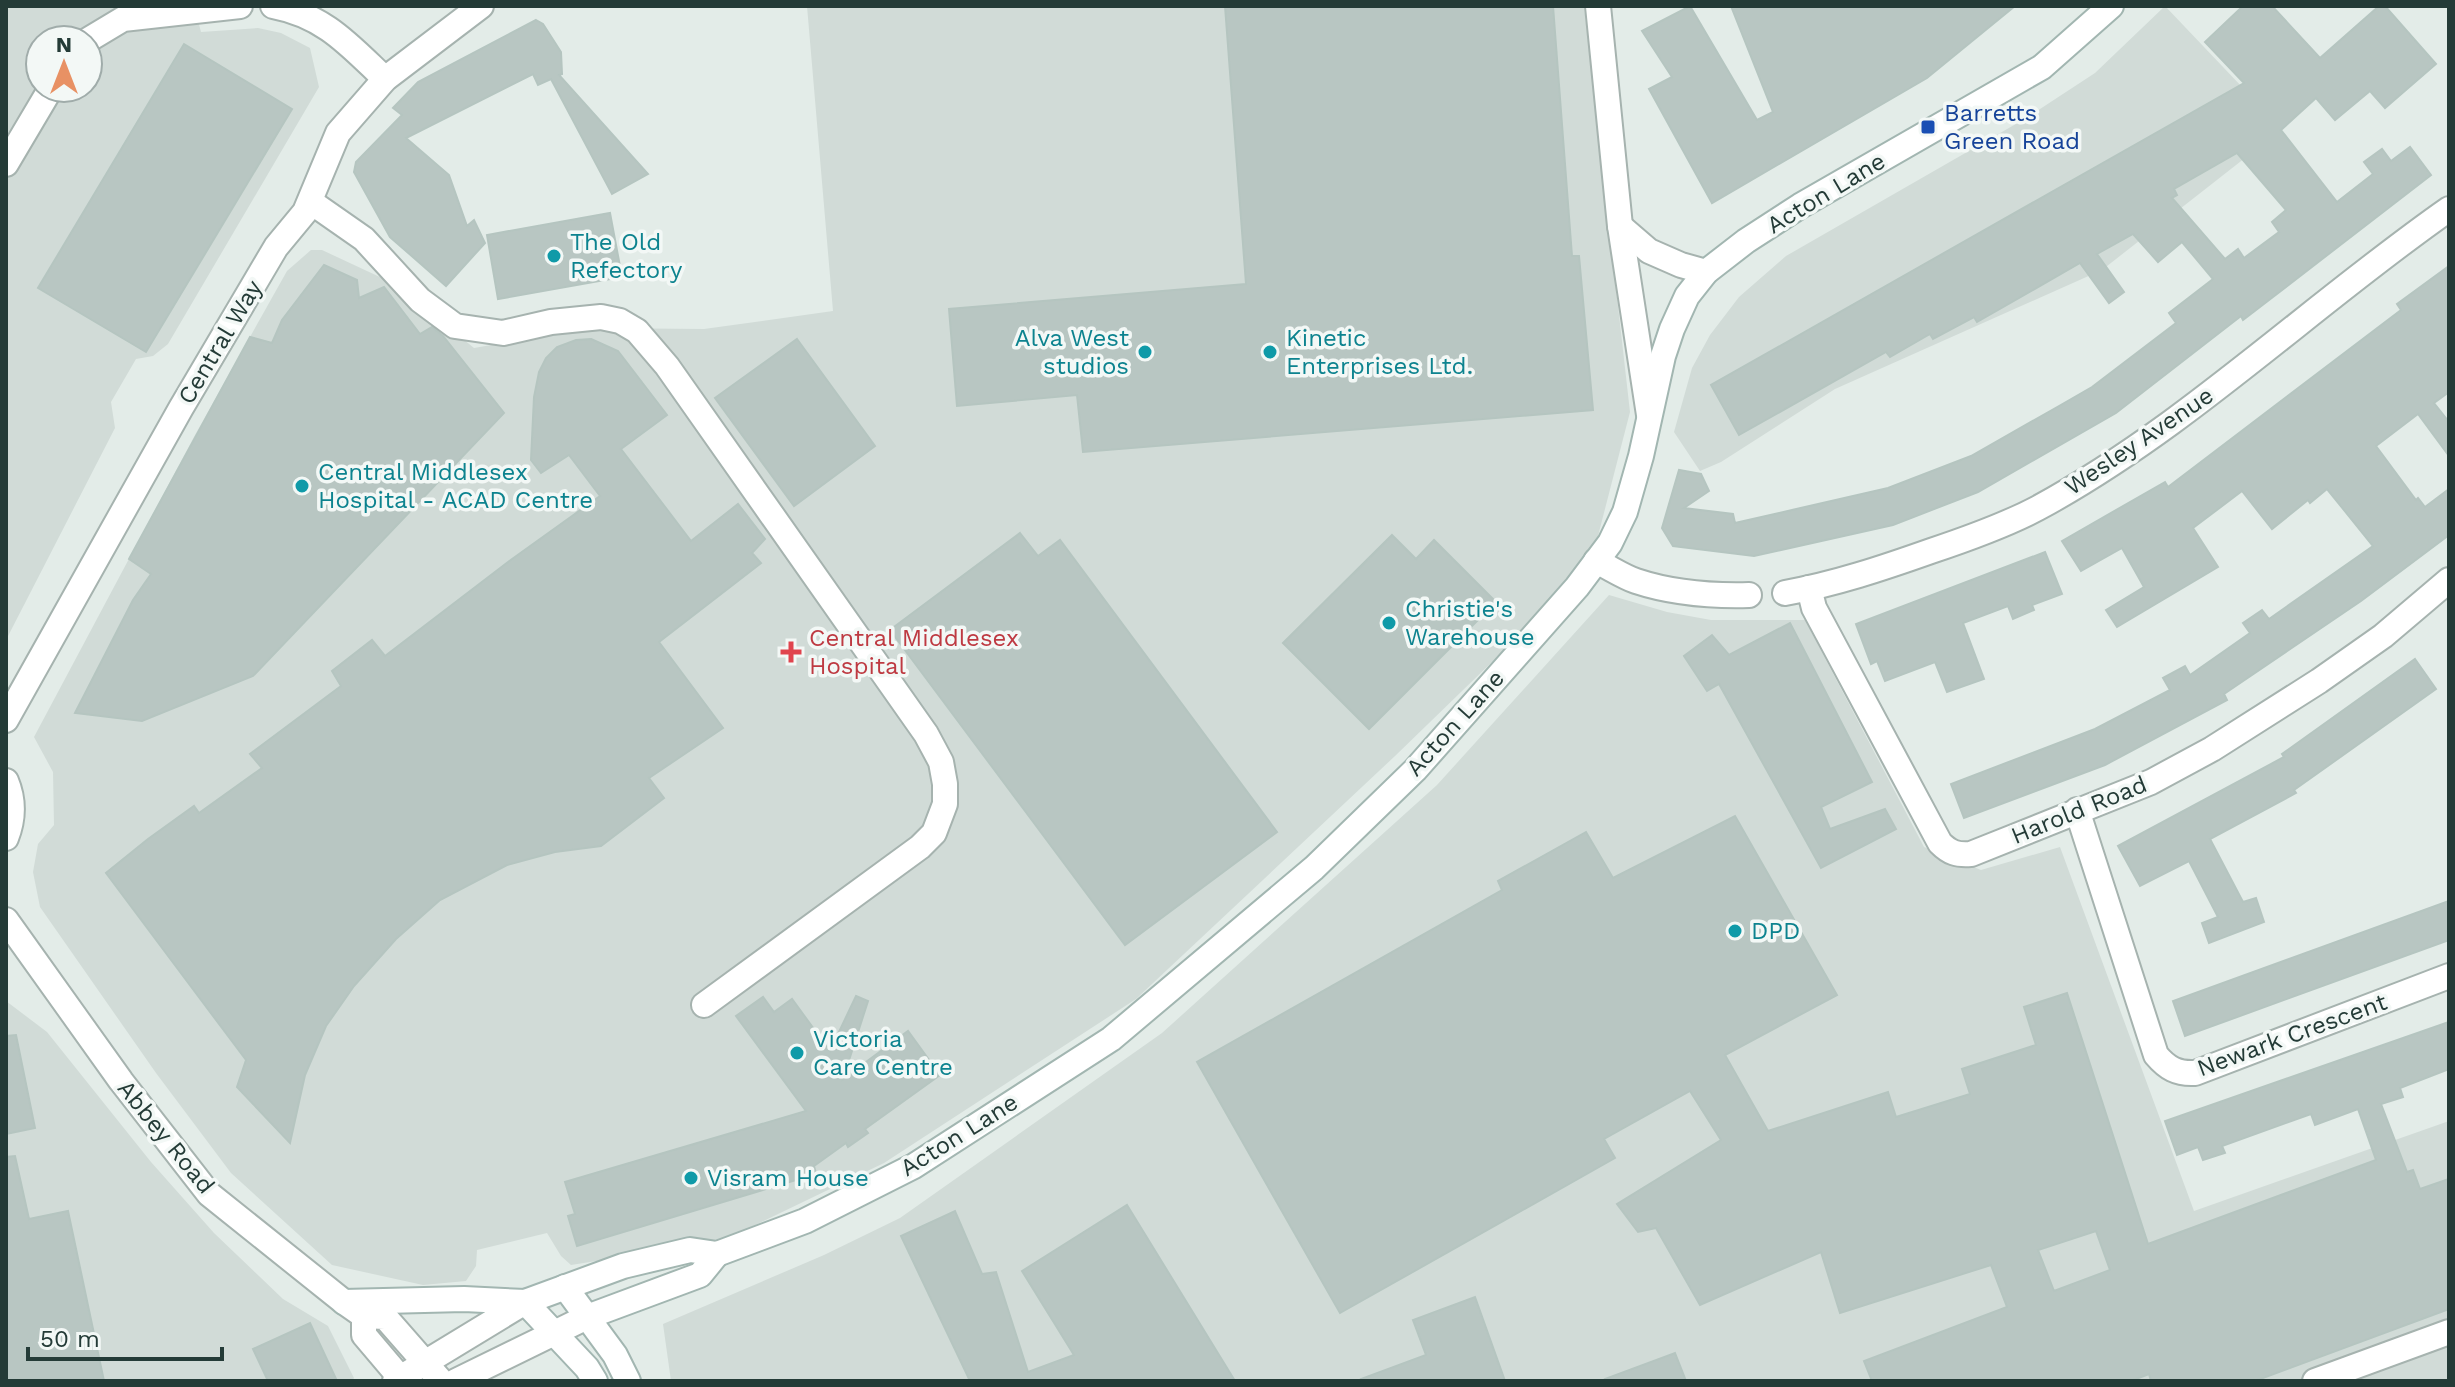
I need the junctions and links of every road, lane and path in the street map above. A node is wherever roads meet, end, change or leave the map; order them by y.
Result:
1 (240, 6) edge
2 (273, 6) edge
3 (481, 6) edge
4 (1598, 6) edge
5 (2111, 6) edge
6 (121, 13) edge
7 (104, 27) edge
8 (385, 79) junction
9 (42, 104) edge
10 (6, 164) edge
11 (311, 202) junction
12 (2449, 209) edge
13 (1620, 226) junction
14 (1706, 272) junction
15 (1649, 418) junction
16 (1596, 561) junction
17 (2449, 580) edge
18 (1797, 591) joint
19 (1749, 595) dead end
20 (6, 720) edge
21 (6, 781) edge
22 (2077, 810) junction
23 (6, 838) edge
24 (6, 920) edge
25 (2449, 976) edge
26 (704, 1005) dead end
27 (717, 1254) junction
28 (565, 1287) junction
29 (344, 1302) junction
30 (525, 1302) junction
31 (364, 1316) junction
32 (587, 1317) junction
33 (554, 1332) junction
34 (2449, 1332) edge
35 (434, 1372) edge
36 (399, 1380) edge
37 (456, 1381) edge
38 (595, 1381) edge
39 (628, 1381) edge
40 (2315, 1381) edge

1 - 6 street
2 - 8 street
3 - 8 street, Central Way
4 - 13 street
5 - 14 street, Acton Lane
6 - 7 street
8 - 11 street, Central Way
9 - 10 street
11 - 20 street, Central Way
11 - 26 street
12 - 18 street, Wesley Avenue
13 - 14 street
13 - 15 street
14 - 15 street, Acton Lane
15 - 16 street, Acton Lane
16 - 19 street
16 - 27 street, Acton Lane
17 - 22 street, Harold Road
18 - 22 street, Harold Road
21 - 23 street
22 - 25 street, Newark Crescent
24 - 29 street, Abbey Road
27 - 28 street, Acton Lane
27 - 32 street, Acton Lane
28 - 30 street, Acton Lane
28 - 32 street
29 - 30 street
29 - 31 street, Abbey Road
30 - 33 street
30 - 35 street
31 - 35 street, Abbey Road
31 - 36 street
32 - 33 street, Acton Lane
32 - 39 street
33 - 37 street, Acton Lane
33 - 38 street
34 - 40 street
35 - 36 street

